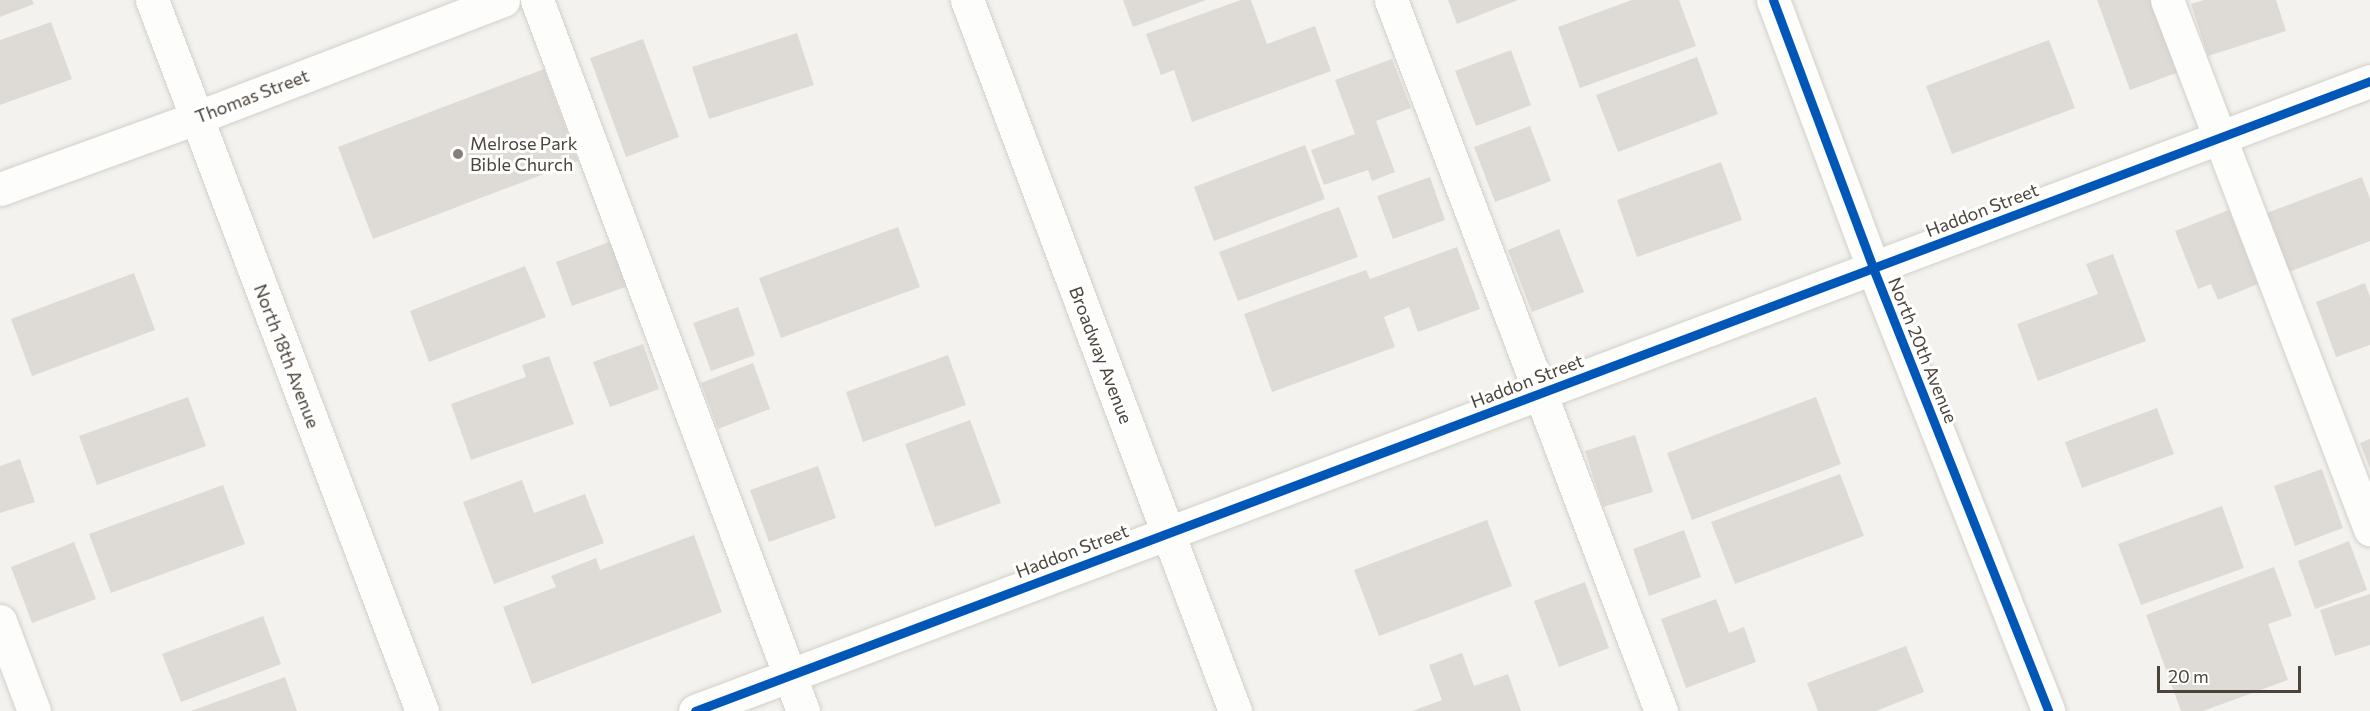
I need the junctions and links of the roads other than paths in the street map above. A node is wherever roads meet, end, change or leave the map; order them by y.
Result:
1 (152, 0) edge
2 (503, 0) edge
3 (537, 0) edge
4 (967, 0) edge
5 (1391, 0) edge
6 (1773, 0) edge
7 (2167, 0) edge
8 (2370, 81) edge
9 (196, 118) junction
10 (2219, 137) junction
11 (0, 189) edge
12 (1873, 268) junction
13 (1539, 394) junction
14 (2370, 529) edge
15 (1168, 533) junction
16 (0, 621) edge
17 (789, 675) junction
18 (34, 711) edge
19 (422, 711) edge
20 (695, 711) edge
21 (803, 711) edge
22 (1235, 711) edge
23 (1661, 711) edge
24 (2048, 711) edge

1 - 9 street, North 18th Avenue
2 - 9 street, Thomas Street
3 - 17 street
4 - 15 street, Broadway Avenue
5 - 13 street
6 - 12 street, North 20th Avenue
7 - 10 street
8 - 10 street, Haddon Street
9 - 11 street, Thomas Street
9 - 19 street, North 18th Avenue
10 - 12 street, Haddon Street
10 - 14 street
12 - 13 street, Haddon Street
12 - 24 street, North 20th Avenue
13 - 15 street, Haddon Street
13 - 23 street
15 - 17 street, Haddon Street
15 - 22 street, Broadway Avenue
16 - 18 street
17 - 20 street, Haddon Street
17 - 21 street

